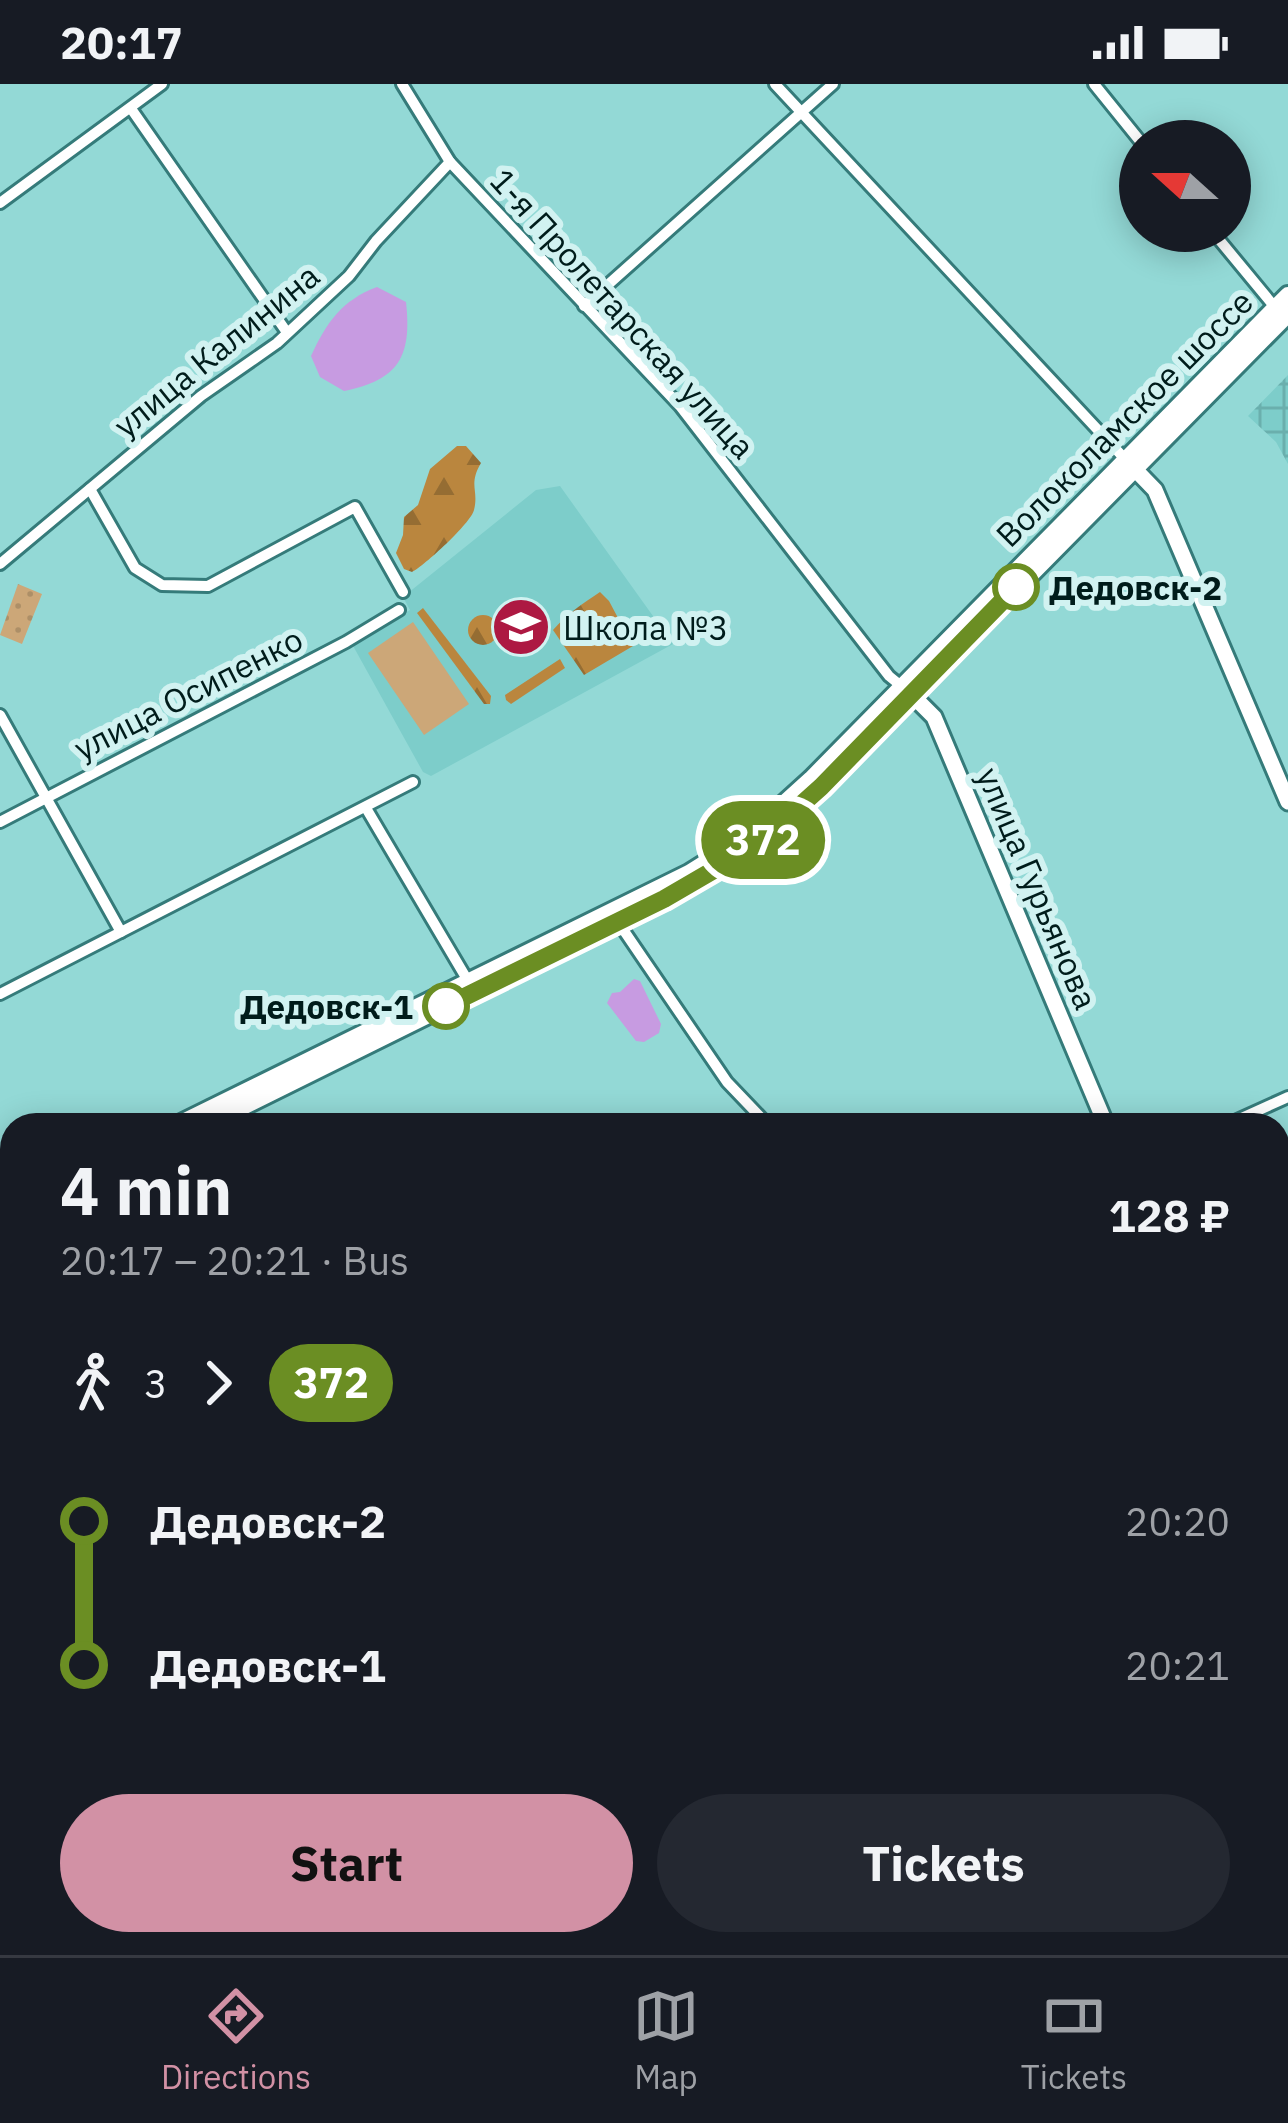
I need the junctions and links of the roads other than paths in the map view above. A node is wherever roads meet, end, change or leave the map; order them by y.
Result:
1 (163, 84) edge
2 (402, 84) edge
3 (775, 84) edge
4 (833, 84) edge
5 (1094, 84) edge
6 (132, 110) junction
7 (800, 111) junction
8 (1123, 120) edge
9 (450, 162) junction
10 (0, 203) edge
11 (1231, 252) edge
12 (584, 306) junction
13 (1284, 309) edge
14 (286, 331) junction
15 (1130, 464) junction
16 (90, 489) junction
17 (0, 565) edge
18 (403, 592) dead end
19 (399, 610) dead end
20 (906, 689) junction
21 (0, 715) edge
22 (413, 782) dead end
23 (48, 796) junction
24 (1288, 802) edge
25 (366, 808) junction
26 (0, 822) edge
27 (618, 922) junction
28 (121, 932) junction
29 (471, 987) junction
30 (0, 994) edge
31 (1288, 1097) edge
32 (203, 1113) edge
33 (229, 1113) edge
34 (757, 1113) edge
35 (1101, 1113) edge
36 (1253, 1113) edge

1 - 6 street
2 - 9 street, 1-я Пролетарская улица
3 - 7 street
4 - 7 street
5 - 8 street
6 - 10 street
6 - 14 street
7 - 12 street
7 - 15 street
9 - 12 street, 1-я Пролетарская улица
9 - 14 street, улица Калинина
11 - 13 street
12 - 20 street, 1-я Пролетарская улица
13 - 15 main road, Волоколамское шоссе
14 - 16 street, улица Калинина
15 - 20 main road, Волоколамское шоссе
15 - 24 street
16 - 17 street, улица Калинина
16 - 18 street
19 - 23 street, улица Осипенко
20 - 27 main road
20 - 29 main road
20 - 35 street, улица Гурьянова
21 - 23 street
22 - 25 street
23 - 26 street, улица Осипенко
23 - 28 street
25 - 28 street
25 - 29 street
27 - 29 main road
27 - 34 street
28 - 30 street
29 - 32 main road
29 - 33 main road
31 - 36 street

